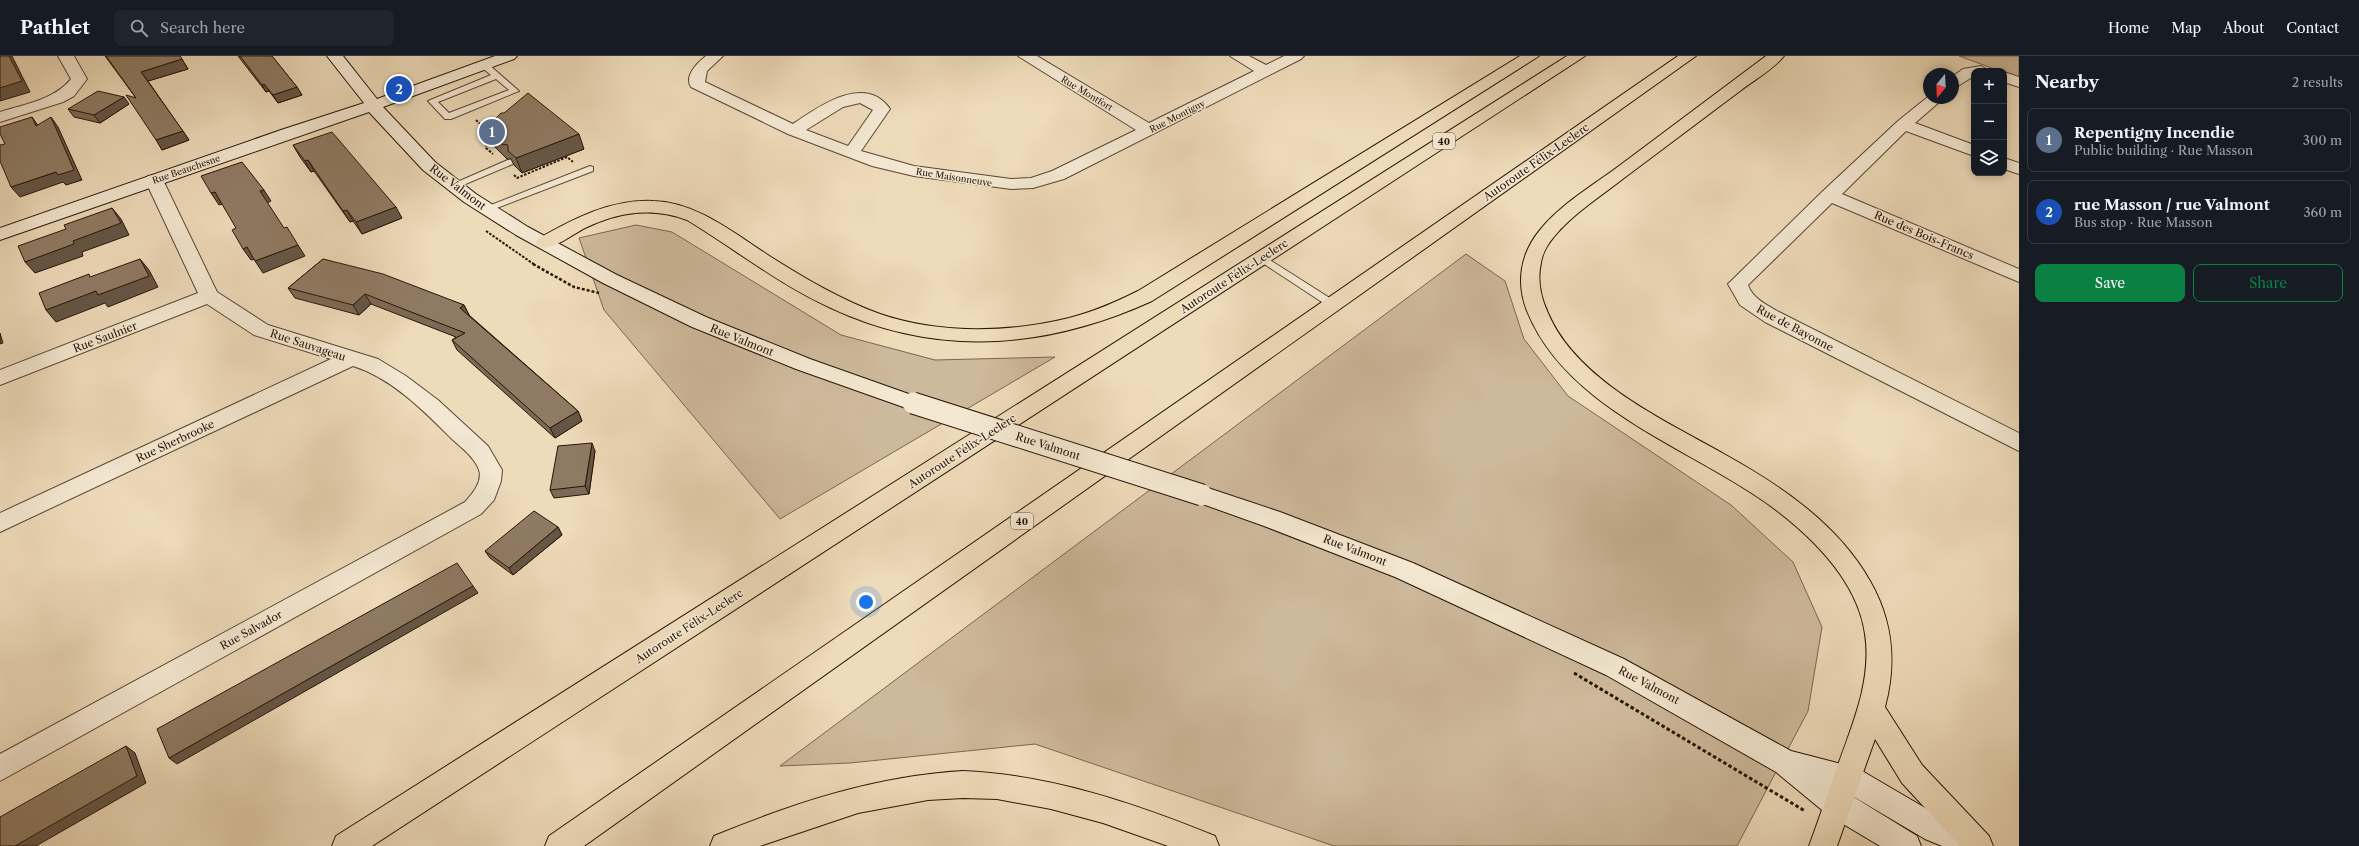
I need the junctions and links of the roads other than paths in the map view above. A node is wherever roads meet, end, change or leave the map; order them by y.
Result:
1 (66, 56) edge
2 (335, 56) edge
3 (509, 56) edge
4 (715, 56) edge
5 (1026, 56) edge
6 (1238, 56) edge
7 (1296, 56) edge
8 (1531, 56) edge
9 (1577, 56) edge
10 (1688, 56) edge
11 (1706, 56) edge
12 (1776, 56) edge
13 (484, 65) junction
14 (1266, 71) junction
15 (1971, 72) edge
16 (498, 76) junction
17 (2007, 78) edge
18 (1959, 79) edge
19 (1654, 80) junction
20 (2019, 82) edge
21 (1929, 104) edge
22 (373, 105) junction
23 (0, 117) edge
24 (1904, 124) junction
25 (1148, 130) junction
26 (794, 131) junction
27 (1971, 150) edge
28 (851, 154) junction
29 (510, 162) edge
30 (2007, 164) edge
31 (590, 169) dead end
32 (2019, 169) edge
33 (1058, 175) joint
34 (154, 180) junction
35 (453, 186) junction
36 (1829, 195) junction
37 (486, 209) junction
38 (0, 234) edge
39 (544, 242) junction
40 (1262, 258) junction
41 (2019, 276) edge
42 (210, 296) junction
43 (1332, 304) junction
44 (351, 358) junction
45 (0, 378) edge
46 (2019, 443) edge
47 (490, 481) joint
48 (0, 523) edge
49 (1871, 709) junction
50 (1786, 762) junction
51 (0, 768) edge
52 (1847, 777) junction
53 (1838, 805) junction
54 (346, 846) edge
55 (559, 846) edge
56 (724, 846) edge
57 (1205, 846) edge
58 (1823, 846) edge
59 (1907, 846) edge
60 (1978, 846) edge

1 - 23 street
2 - 22 street, Rue Valmont
3 - 13 street, Rue Beauchesne
4 - 26 street, Rue Maisonneuve
5 - 25 street, Rue Montfort
6 - 14 street
7 - 14 street, Rue Montigny
8 - 39 highway
9 - 40 highway, Autoroute Félix-Leclerc / 40
10 - 19 highway, Autoroute Félix-Leclerc / 40
11 - 19 highway
12 - 49 highway
13 - 16 lane
13 - 22 street, Rue Beauchesne
14 - 25 street, Rue Montigny
15 - 18 street
16 - 16 lane
17 - 20 street
19 - 43 highway, Autoroute Félix-Leclerc / 40
21 - 24 street, Rue de Bayonne
22 - 34 street, Rue Beauchesne
22 - 35 street, Rue Valmont
24 - 27 street
24 - 36 street, Rue de Bayonne
25 - 33 street, Rue Montigny
26 - 28 street, Rue Maisonneuve
26 - 28 street
28 - 33 street, Rue Maisonneuve
29 - 35 lane
30 - 32 street
31 - 37 lane
34 - 38 street, Rue Beauchesne
34 - 42 street, Rue Sauvageau
35 - 37 street, Rue Valmont
36 - 41 street, Rue des Bois-Francs
36 - 46 street, Rue de Bayonne
37 - 39 street, Rue Valmont
39 - 50 street, Rue Valmont, bridge
40 - 43 lane
40 - 54 highway, Autoroute Félix-Leclerc / 40
42 - 44 street, Rue Sauvageau
42 - 45 street, Rue Saulnier
43 - 55 highway, Autoroute Félix-Leclerc / 40
44 - 47 street, Rue Sauvageau
44 - 48 street, Rue Sherbrooke
47 - 51 street, Rue Salvador
49 - 52 highway
49 - 60 highway
50 - 52 street, Rue Valmont
50 - 53 street, Rue Valmont
52 - 53 highway
52 - 60 street, Rue Valmont
53 - 58 highway
53 - 59 street, Rue Valmont
56 - 57 highway

